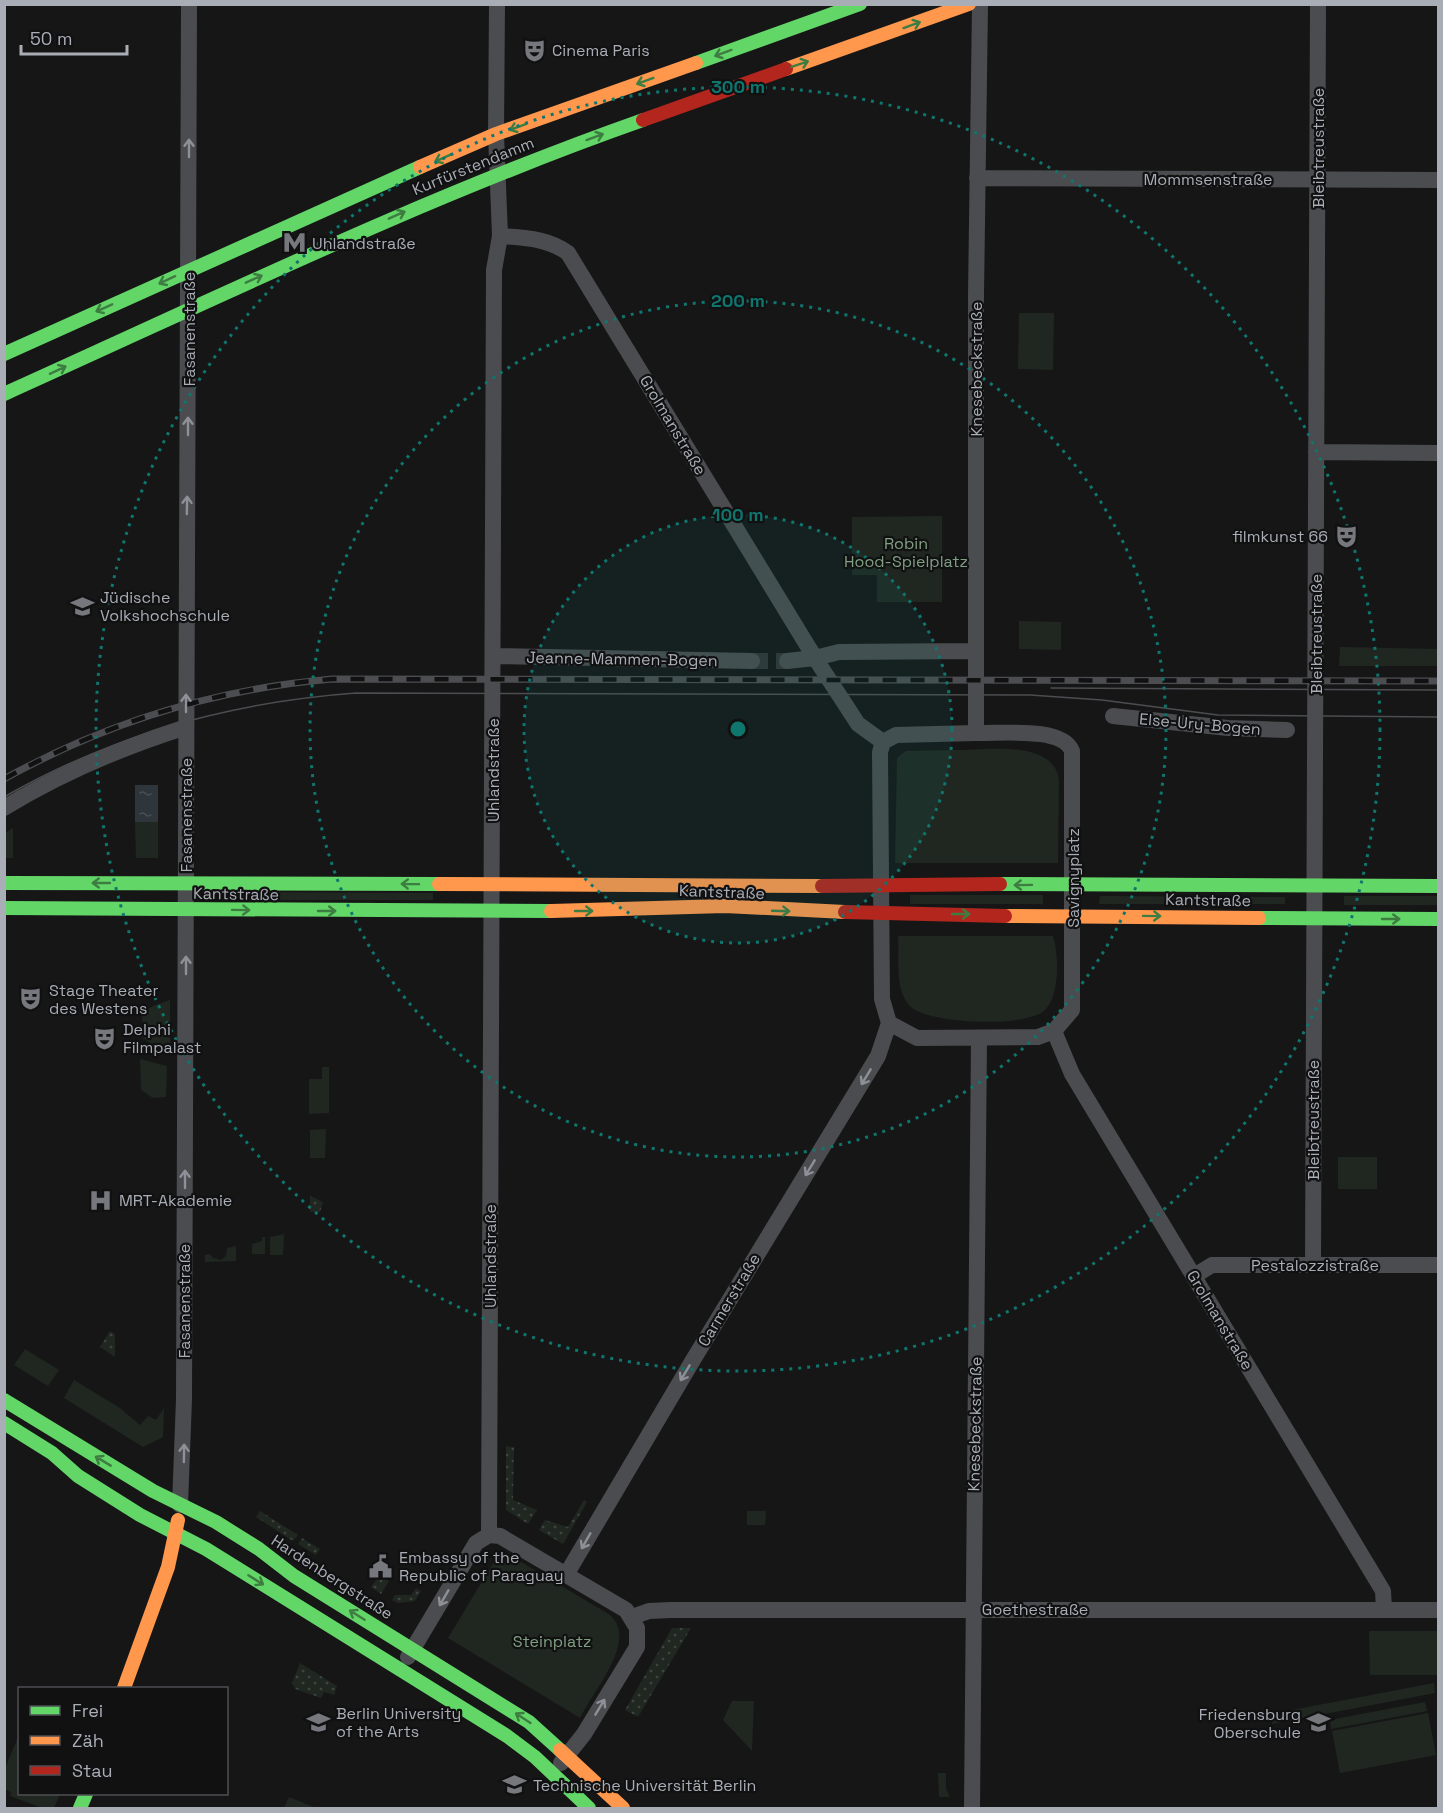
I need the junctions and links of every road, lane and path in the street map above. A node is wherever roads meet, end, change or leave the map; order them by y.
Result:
1 (189, 4) edge
2 (497, 4) edge
3 (860, 4) edge
4 (969, 4) edge
5 (980, 4) edge
6 (1318, 4) edge
7 (496, 134) junction
8 (500, 172) junction
9 (976, 178) junction
10 (1318, 179) junction
11 (1438, 180) edge
12 (500, 236) junction
13 (189, 269) junction
14 (189, 310) junction
15 (4, 354) edge
16 (4, 394) edge
17 (1316, 452) junction
18 (1438, 453) edge
19 (976, 651) junction
20 (493, 657) junction
21 (815, 658) junction
22 (752, 661) tunnel mouth
23 (787, 661) tunnel mouth
24 (1107, 715) dead end
25 (186, 727) junction
26 (1316, 731) junction
27 (976, 733) junction
28 (883, 742) junction
29 (4, 808) edge
30 (187, 882) junction
31 (4, 883) edge
32 (492, 885) junction
33 (881, 885) junction
34 (1074, 885) junction
35 (1314, 886) junction
36 (1438, 886) edge
37 (4, 908) edge
38 (187, 909) junction
39 (491, 910) junction
40 (881, 914) junction
41 (1074, 915) junction
42 (1314, 918) junction
43 (1438, 919) edge
44 (889, 1023) junction
45 (1054, 1030) junction
46 (979, 1039) junction
47 (1313, 1264) junction
48 (1438, 1264) edge
49 (1194, 1276) junction
50 (4, 1400) edge
51 (4, 1423) edge
52 (180, 1505) junction
53 (175, 1534) junction
54 (489, 1535) junction
55 (566, 1575) junction
56 (973, 1609) junction
57 (1384, 1609) junction
58 (1438, 1610) edge
59 (632, 1617) junction
60 (413, 1649) junction
61 (400, 1670) junction
62 (125, 1687) edge
63 (567, 1755) junction
64 (552, 1773) junction
65 (86, 1795) edge
66 (80, 1809) edge
67 (589, 1809) edge
68 (622, 1809) edge
69 (972, 1809) edge

13 -> 1 street, Fasanenstraße
2 - 7 street, Uhlandstraße
3 -> 7 main road, Kurfürstendamm
8 -> 4 main road, Kurfürstendamm
5 - 9 street, Knesebeckstraße
6 - 10 street, Bleibtreustraße
7 - 8 street, Uhlandstraße
7 -> 13 main road, Kurfürstendamm
8 - 12 street, Uhlandstraße
14 -> 8 main road, Kurfürstendamm
9 - 10 street, Mommsenstraße
9 - 19 street, Knesebeckstraße
10 - 11 street, Mommsenstraße
10 - 17 street, Bleibtreustraße
12 - 20 street, Uhlandstraße
12 - 21 street, Grolmanstraße
13 - 14 street, Fasanenstraße
13 -> 15 main road, Kurfürstendamm
16 -> 14 main road, Kurfürstendamm
25 -> 14 street, Fasanenstraße
17 - 18 street
17 - 26 street, Bleibtreustraße
19 - 21 street
19 - 27 street, Knesebeckstraße
20 - 22 street, Jeanne-Mammen-Bogen
20 - 32 street, Uhlandstraße
21 - 23 street
21 - 28 street, Grolmanstraße
24 - 26 street, Else-Ury-Bogen
25 - 29 street
25 - 30 street, Fasanenstraße
26 - 35 street, Bleibtreustraße
27 - 28 street, Savignyplatz
27 - 34 street, Savignyplatz
28 - 33 street
30 -> 31 main road, Kantstraße
32 -> 30 main road, Kantstraße
30 - 38 street, Fasanenstraße
32 - 33 main road, Kantstraße
32 - 39 street, Uhlandstraße
34 -> 33 main road, Kantstraße
33 - 40 street
34 - 35 main road, Kantstraße
34 - 41 street, Savignyplatz
35 - 36 main road, Kantstraße
35 - 42 street, Bleibtreustraße
37 - 38 main road, Kantstraße
38 -> 39 main road, Kantstraße
52 -> 38 street, Fasanenstraße
39 -> 40 main road, Kantstraße
39 - 54 street, Uhlandstraße
40 -> 41 main road, Kantstraße
40 - 44 street
41 -> 42 main road, Kantstraße
41 - 45 street, Savignyplatz
42 -> 43 main road, Kantstraße
42 - 47 street, Bleibtreustraße
44 - 46 street
44 -> 55 street, Carmerstraße
45 - 46 street
45 - 49 street, Grolmanstraße
46 - 56 street, Knesebeckstraße
47 - 48 street, Pestalozzistraße
47 - 49 street, Pestalozzistraße
49 - 57 street, Grolmanstraße
52 -> 50 main road, Hardenbergstraße
51 - 53 main road
52 - 53 main road, Fasanenstraße
60 -> 52 main road, Hardenbergstraße
53 -> 61 main road
53 - 62 main road, Fasanenstraße
54 - 55 street
54 -> 60 street
55 - 59 street
56 - 57 street, Goethestraße
56 - 59 street, Goethestraße
56 - 69 street, Knesebeckstraße
57 - 58 street, Goethestraße
63 -> 59 street
60 - 61 street
63 -> 60 main road, Hardenbergstraße
61 - 64 main road
63 - 64 street
63 - 68 main road, Hardenbergstraße
64 - 67 main road
65 - 66 main road

